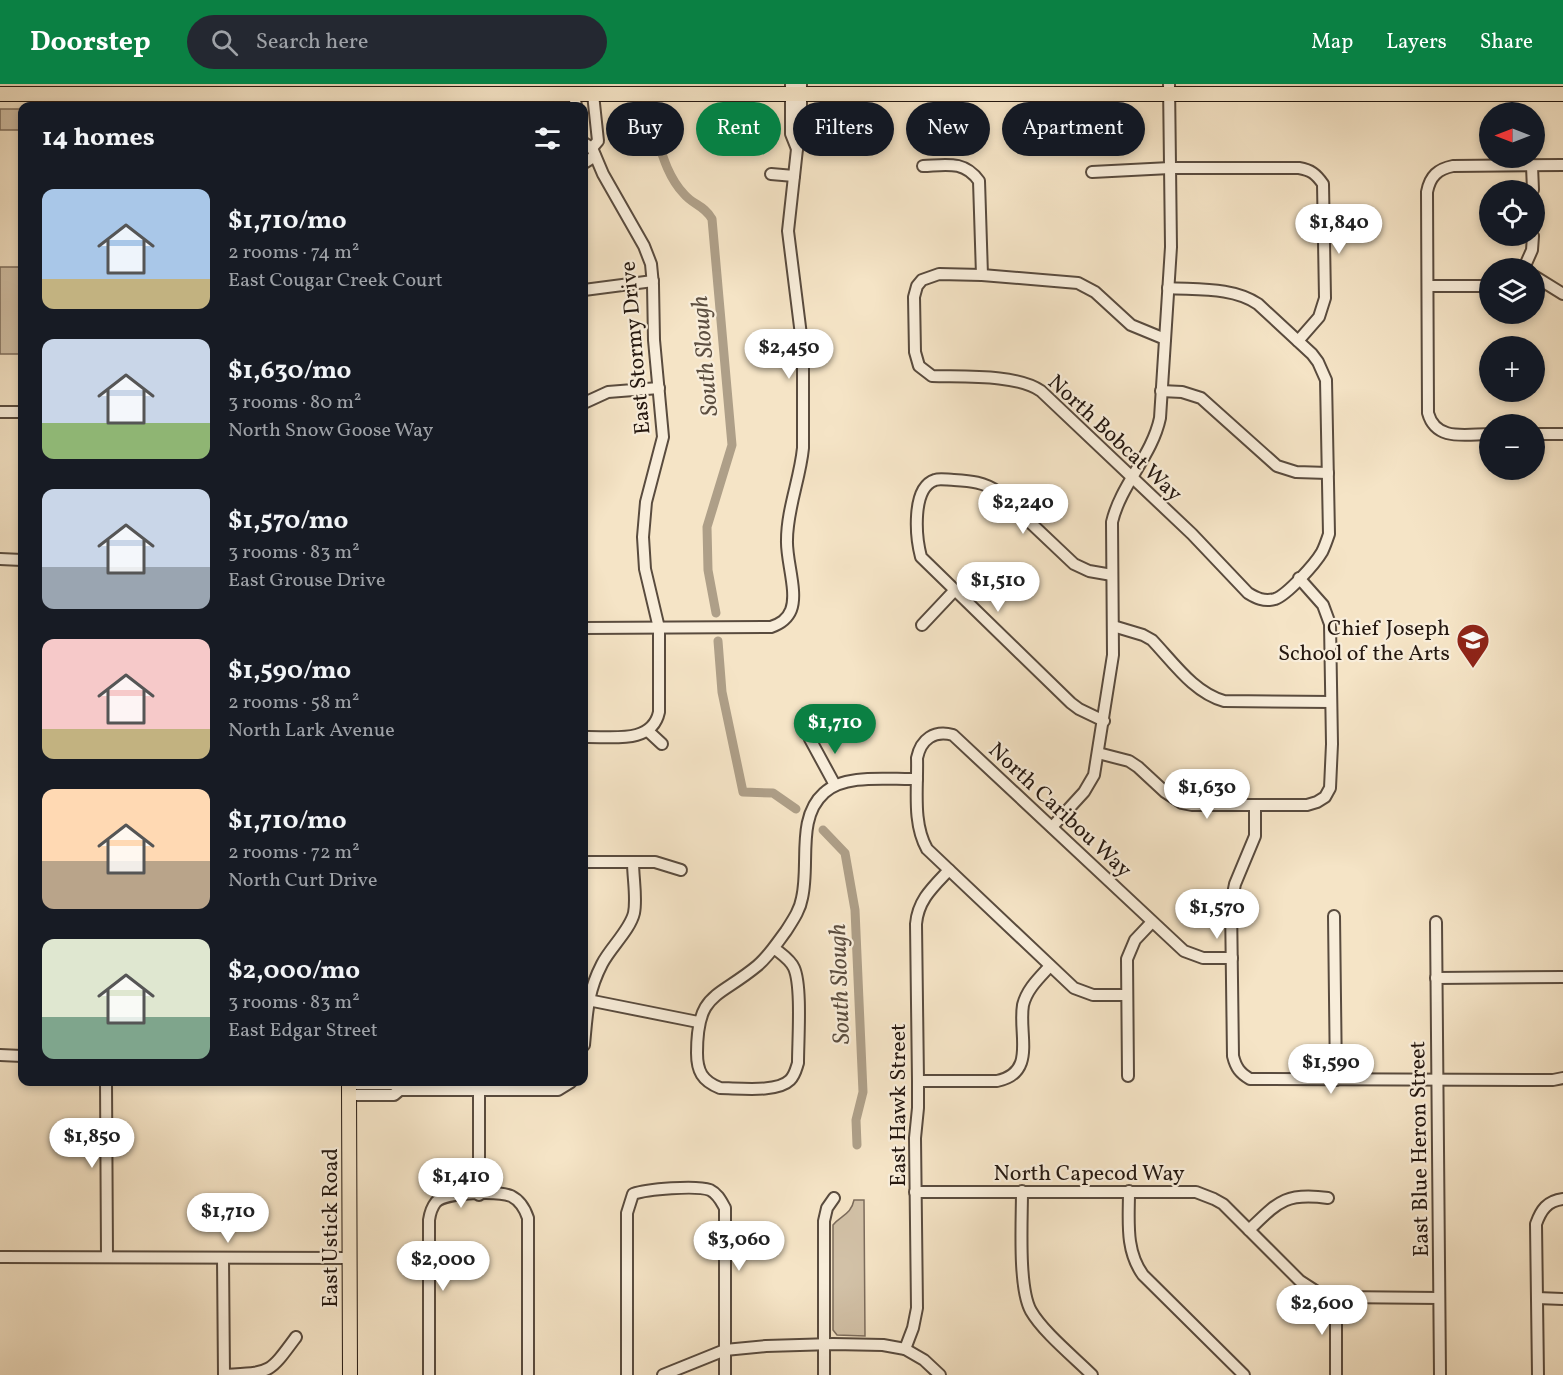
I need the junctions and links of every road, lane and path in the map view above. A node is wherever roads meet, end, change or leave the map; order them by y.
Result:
1 (37, 89) edge
2 (54, 89) edge
3 (796, 89) edge
4 (964, 89) edge
5 (1169, 89) edge
6 (0, 94) edge
7 (593, 94) junction
8 (1563, 94) edge
9 (345, 95) edge
10 (96, 100) edge
11 (575, 100) edge
12 (590, 149) edge
13 (1563, 165) edge
14 (923, 166) dead end
15 (1479, 166) edge
16 (1545, 166) edge
17 (1170, 168) junction
18 (1092, 171) dead end
19 (771, 174) dead end
20 (794, 176) junction
21 (982, 275) junction
22 (652, 281) junction
23 (1545, 283) edge
24 (1429, 286) junction
25 (1479, 286) edge
26 (1168, 288) junction
27 (588, 289) edge
28 (1563, 294) edge
29 (1165, 339) junction
30 (1298, 341) junction
31 (659, 388) junction
32 (1161, 391) junction
33 (588, 401) edge
34 (0, 412) edge
35 (18, 412) edge
36 (1479, 434) edge
37 (1545, 434) edge
38 (1563, 434) edge
39 (1328, 473) junction
40 (1132, 477) junction
41 (0, 560) edge
42 (18, 560) edge
43 (1112, 575) junction
44 (1299, 578) junction
45 (954, 591) junction
46 (922, 625) dead end
47 (1113, 626) junction
48 (588, 628) edge
49 (659, 628) junction
50 (1331, 702) junction
51 (1104, 721) junction
52 (648, 731) junction
53 (588, 737) edge
54 (810, 739) dead end
55 (662, 744) dead end
56 (1098, 753) junction
57 (917, 779) junction
58 (835, 785) junction
59 (1255, 805) junction
60 (1052, 827) junction
61 (588, 862) edge
62 (633, 862) junction
63 (681, 870) dead end
64 (949, 870) junction
65 (1334, 916) dead end
66 (1152, 922) junction
67 (1436, 922) dead end
68 (774, 948) junction
69 (1232, 958) junction
70 (1050, 966) junction
71 (1563, 977) edge
72 (1436, 978) junction
73 (1127, 995) junction
74 (588, 1000) joint
75 (698, 1023) junction
76 (0, 1055) edge
77 (18, 1056) edge
78 (1128, 1076) dead end
79 (1563, 1078) edge
80 (1336, 1080) junction
81 (1437, 1080) junction
82 (918, 1081) junction
83 (106, 1086) edge
84 (422, 1086) edge
85 (565, 1086) edge
86 (349, 1087) edge
87 (479, 1091) junction
88 (1022, 1191) junction
89 (1129, 1191) junction
90 (915, 1192) junction
91 (479, 1195) junction
92 (834, 1198) dead end
93 (1328, 1198) dead end
94 (1563, 1199) edge
95 (1250, 1230) junction
96 (0, 1257) edge
97 (106, 1257) junction
98 (224, 1258) junction
99 (350, 1258) junction
100 (1336, 1298) junction
101 (1439, 1298) junction
102 (1537, 1298) junction
103 (1563, 1299) edge
104 (296, 1337) dead end
105 (824, 1344) junction
106 (905, 1349) junction
107 (725, 1350) junction
108 (224, 1375) edge
109 (350, 1375) edge
110 (429, 1375) edge
111 (528, 1375) edge
112 (627, 1375) edge
113 (663, 1375) edge
114 (725, 1375) edge
115 (824, 1375) edge
116 (940, 1375) edge
117 (1092, 1375) edge
118 (1244, 1375) edge
119 (1336, 1375) edge
120 (1440, 1375) edge
121 (1538, 1375) edge

1 - 2 main road
1 - 6 main road
2 - 10 main road
3 - 4 main road
3 - 7 main road
3 - 20 street
4 - 5 main road
5 - 8 main road
5 - 17 street
7 - 11 main road
7 - 12 street
9 - 10 main road
9 - 11 main road
12 - 22 street, East Stormy Drive
13 - 16 street
14 - 21 street
15 - 24 street
17 - 18 street
17 - 26 street
17 - 30 street
19 - 20 street
20 - 49 street
21 - 29 street
21 - 40 street, North Bobcat Way
22 - 27 street
22 - 31 street, East Stormy Drive
23 - 28 street
24 - 25 street
24 - 36 street
26 - 29 street
26 - 30 street
29 - 32 street
30 - 39 street
31 - 33 street
31 - 49 street, East Stormy Drive
32 - 39 street
32 - 40 street
34 - 35 street
37 - 38 street
39 - 44 street
40 - 43 street
40 - 44 street, North Bobcat Way
41 - 42 street
43 - 45 street
43 - 47 street
44 - 50 street
45 - 46 street
45 - 51 street
47 - 50 street
47 - 51 street
48 - 49 street
49 - 52 street, East Stormy Drive
50 - 59 street
51 - 56 street
52 - 53 street
52 - 55 street
54 - 58 street
56 - 59 street
56 - 60 street
57 - 58 street
57 - 60 street, North Caribou Way
57 - 64 street
58 - 68 street
59 - 69 street
60 - 66 street, North Caribou Way
61 - 62 street
62 - 63 street
62 - 74 street
64 - 70 street
64 - 82 street, East Hawk Street
65 - 80 street
66 - 69 street, North Caribou Way
66 - 73 street
67 - 72 street, East Blue Heron Street
68 - 75 street
68 - 75 street
69 - 80 street
70 - 73 street
70 - 82 street
71 - 72 street
72 - 81 street, East Blue Heron Street
73 - 78 street
74 - 75 street
76 - 77 street
79 - 81 street
80 - 81 street
81 - 101 street, East Blue Heron Street
82 - 90 street, East Hawk Street
83 - 97 street
84 - 86 street
84 - 87 street
85 - 87 street
86 - 99 main road, East Ustick Road
87 - 91 street
88 - 89 street, North Capecod Way
88 - 90 street, North Capecod Way
88 - 117 street
89 - 95 street, North Capecod Way
89 - 118 street
90 - 106 street, East Hawk Street
91 - 110 street
91 - 111 street
92 - 105 street
93 - 95 street
94 - 102 street
95 - 100 street, North Capecod Way
96 - 97 street
97 - 98 street
98 - 99 street
98 - 108 street
99 - 109 main road, East Ustick Road
100 - 101 street, North Capecod Way
100 - 119 street
101 - 120 street, East Blue Heron Street
102 - 103 street
102 - 121 street
104 - 108 street
105 - 106 street
105 - 107 street
105 - 115 street
106 - 116 street
107 - 112 street
107 - 113 street
107 - 114 street

